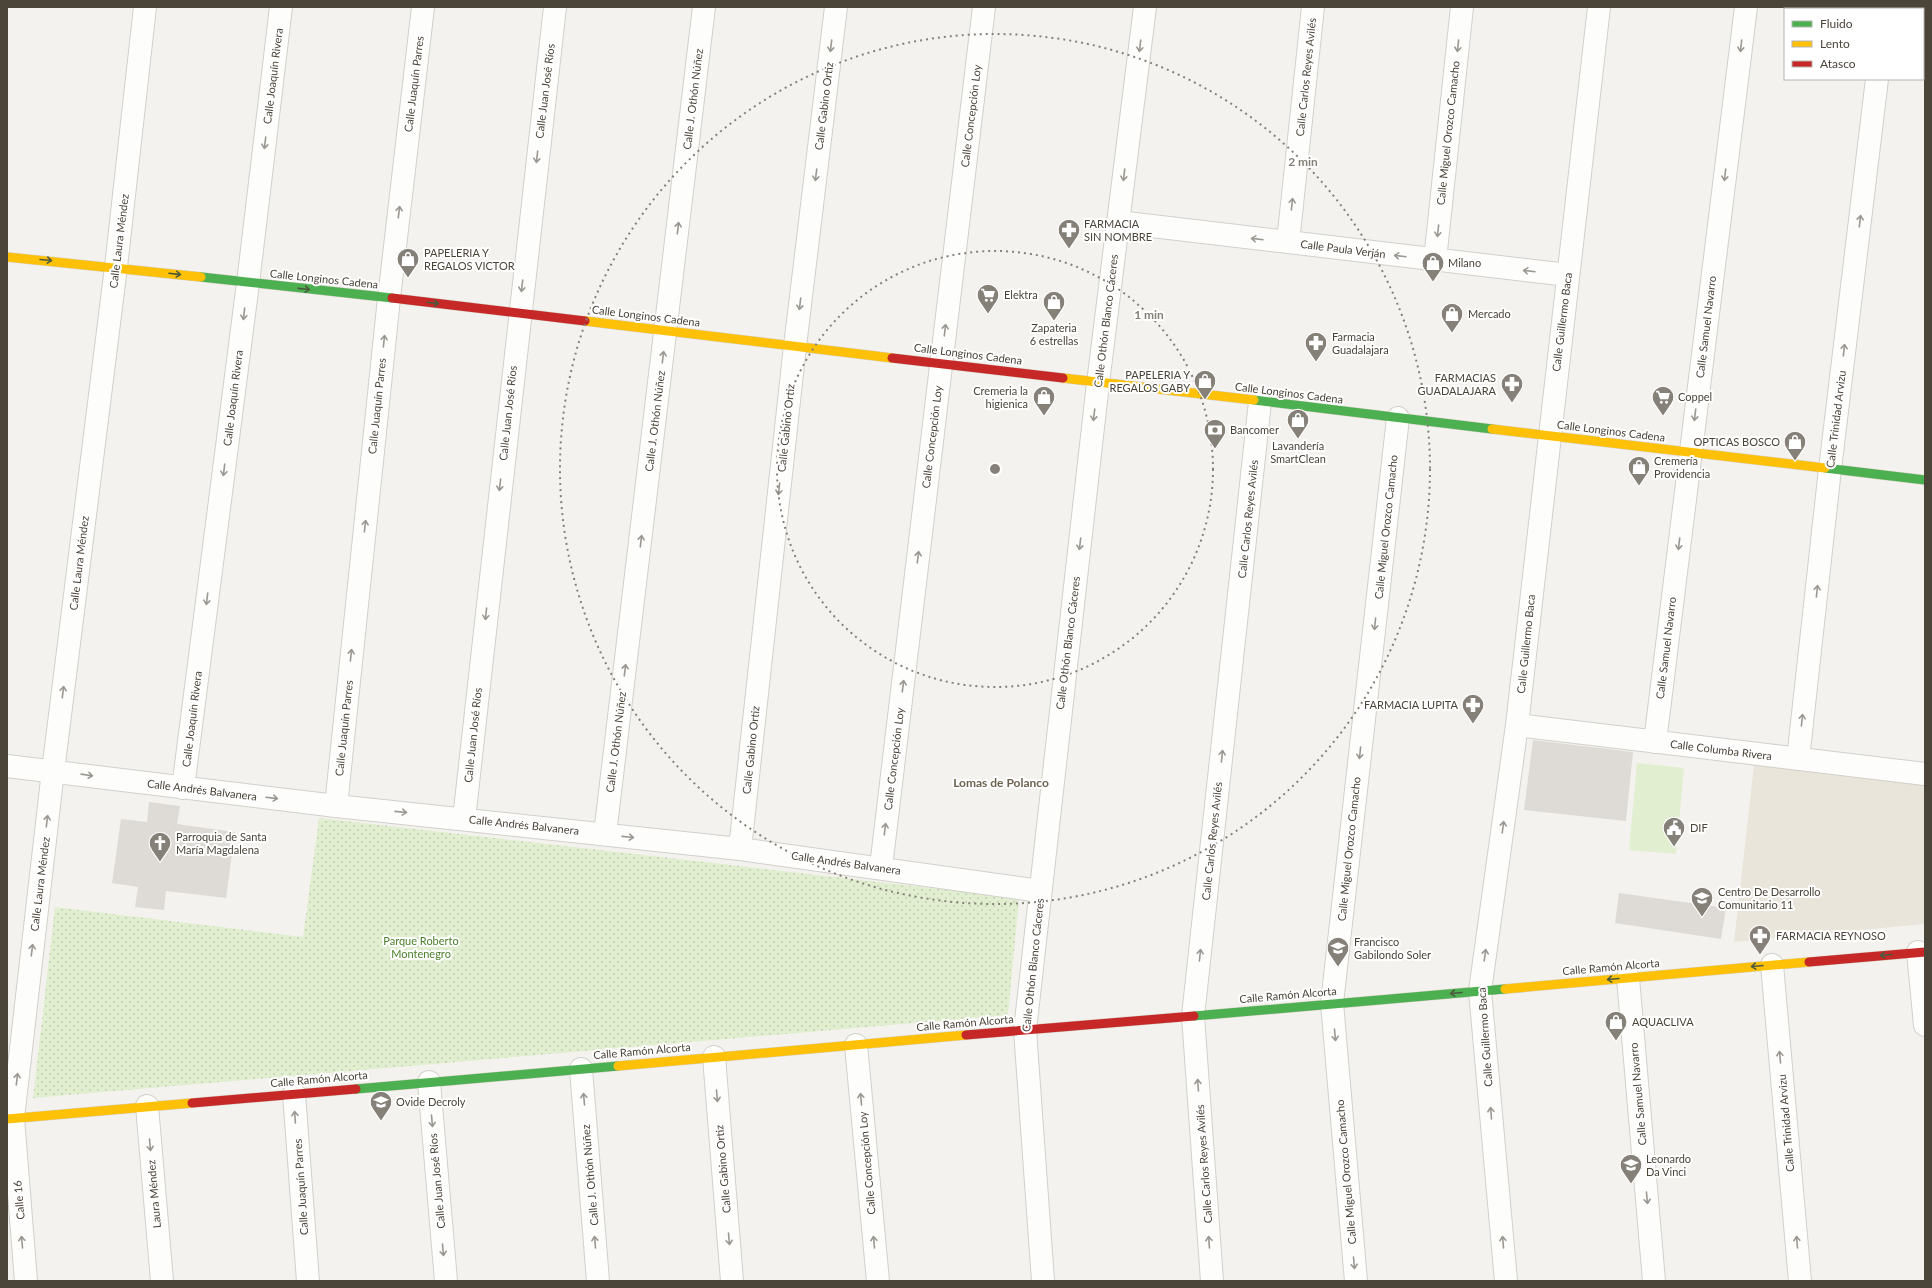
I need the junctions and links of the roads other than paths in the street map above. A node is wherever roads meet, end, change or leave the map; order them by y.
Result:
1 (145, 7) edge
2 (281, 7) edge
3 (423, 7) edge
4 (555, 7) edge
5 (704, 7) edge
6 (836, 7) edge
7 (984, 7) edge
8 (1145, 7) edge
9 (1314, 7) edge
10 (1462, 7) edge
11 (1599, 7) edge
12 (1746, 7) edge
13 (1877, 80) edge
14 (1118, 222) junction
15 (1288, 242) junction
16 (7, 257) edge
17 (1435, 260) junction
18 (116, 267) junction
19 (1568, 275) junction
20 (248, 283) junction
21 (389, 298) junction
22 (519, 313) junction
23 (666, 331) junction
24 (795, 346) junction
25 (942, 362) junction
26 (1098, 383) junction
27 (1260, 402) junction
28 (1398, 418) junction
29 (1549, 436) junction
30 (1690, 452) junction
31 (1830, 469) junction
32 (1925, 480) edge
33 (1517, 725) junction
34 (1654, 742) junction
35 (1798, 759) junction
36 (7, 766) edge
37 (53, 771) junction
38 (1925, 774) edge
39 (182, 788) junction
40 (336, 806) junction
41 (464, 819) junction
42 (606, 834) junction
43 (740, 849) junction
44 (881, 867) junction
45 (1040, 890) junction
46 (1922, 952) edge
47 (1772, 965) junction
48 (1628, 978) junction
49 (1480, 991) junction
50 (1332, 1003) junction
51 (1193, 1016) junction
52 (1925, 1026) edge
53 (1025, 1030) junction
54 (856, 1045) junction
55 (714, 1057) junction
56 (581, 1069) junction
57 (429, 1082) junction
58 (294, 1094) junction
59 (147, 1106) junction
60 (10, 1118) edge
61 (26, 1281) edge
62 (162, 1281) edge
63 (308, 1281) edge
64 (446, 1281) edge
65 (598, 1281) edge
66 (732, 1281) edge
67 (878, 1281) edge
68 (1043, 1281) edge
69 (1212, 1281) edge
70 (1356, 1281) edge
71 (1506, 1281) edge
72 (1654, 1281) edge
73 (1800, 1281) edge

1 - 18 street, Calle Laura Méndez
2 -> 20 street, Calle Joaquín Rivera
21 -> 3 street, Calle Juaquín Parres
4 -> 22 street, Calle Juan José Ríos
23 -> 5 street, Calle J. Othón Núñez
6 -> 24 street, Calle Gabino Ortiz
25 -> 7 street, Calle Concepción Loy
8 -> 14 street, Calle Othón Blanco Cáceres
15 -> 9 street, Calle Carlos Reyes Avilés
10 -> 17 street, Calle Miguel Orozco Camacho
11 - 19 street, Calle Guillermo Baca
12 -> 30 street, Calle Samuel Navarro
31 -> 13 street, Calle Trinidad Arvizu
15 -> 14 street, Calle Paula Verján
14 - 26 street, Calle Othón Blanco Cáceres
17 -> 15 street, Calle Paula Verján
16 -> 18 street, Calle Longinos Cadena
19 -> 17 street, Calle Paula Verján
18 -> 20 street, Calle Longinos Cadena
37 -> 18 street, Calle Laura Méndez
19 - 29 street, Calle Guillermo Baca
20 -> 21 street, Calle Longinos Cadena
20 -> 39 street, Calle Joaquín Rivera
21 -> 22 street, Calle Longinos Cadena
40 -> 21 street, Calle Juaquín Parres
22 - 23 street, Calle Longinos Cadena
22 -> 41 street, Calle Juan José Ríos
23 - 24 street, Calle Longinos Cadena
42 -> 23 street, Calle J. Othón Núñez
24 - 25 street, Calle Longinos Cadena
24 -> 43 street, Calle Gabino Ortiz
25 - 26 street, Calle Longinos Cadena
44 -> 25 street, Calle Concepción Loy
26 - 27 street, Calle Longinos Cadena
26 -> 45 street, Calle Othón Blanco Cáceres
27 - 28 street, Calle Longinos Cadena
51 -> 27 street, Calle Carlos Reyes Avilés
28 - 29 street, Calle Longinos Cadena
28 -> 50 street, Calle Miguel Orozco Camacho
29 - 30 street, Calle Longinos Cadena
29 - 33 street, Calle Guillermo Baca
30 - 31 street, Calle Longinos Cadena
30 -> 34 street, Calle Samuel Navarro
31 - 32 street, Calle Longinos Cadena
35 -> 31 street, Calle Trinidad Arvizu
33 - 34 street, Calle Columba Rivera
49 -> 33 street, Calle Guillermo Baca
34 - 35 street, Calle Columba Rivera
35 - 38 street, Calle Columba Rivera
36 - 37 street, Calle Andrés Balvanera
37 -> 39 street, Calle Andrés Balvanera
60 -> 37 street, Calle Laura Méndez
39 -> 40 street, Calle Andrés Balvanera
40 -> 41 street, Calle Andrés Balvanera
41 - 42 street, Calle Andrés Balvanera
42 -> 43 street, Calle Andrés Balvanera
43 - 44 street, Calle Andrés Balvanera
44 - 45 street, Calle Andrés Balvanera
45 - 53 street, Calle Othón Blanco Cáceres
46 -> 47 street, Calle Ramón Alcorta
46 - 52 street
47 -> 48 street, Calle Ramón Alcorta
73 -> 47 street, Calle Trinidad Arvizu
48 -> 49 street, Calle Ramón Alcorta
48 -> 72 street, Calle Samuel Navarro
49 -> 50 street, Calle Ramón Alcorta
71 -> 49 street, Calle Guillermo Baca
50 - 51 street, Calle Ramón Alcorta
50 -> 70 street, Calle Miguel Orozco Camacho
51 - 53 street, Calle Ramón Alcorta
69 -> 51 street, Calle Carlos Reyes Avilés
53 - 54 street, Calle Ramón Alcorta
53 - 68 street, Calle Othón Blanco Cáceres
54 - 55 street, Calle Ramón Alcorta
67 -> 54 street, Calle Concepción Loy
55 - 56 street, Calle Ramón Alcorta
55 -> 66 street, Calle Gabino Ortiz
56 - 57 street, Calle Ramón Alcorta
65 -> 56 street, Calle J. Othón Núñez
57 - 58 street, Calle Ramón Alcorta
57 -> 64 street, Calle Juan José Ríos
58 - 59 street, Calle Ramón Alcorta
63 -> 58 street, Calle Juaquín Parres
59 - 60 street, Calle Ramón Alcorta
59 -> 62 street, Laura Méndez
61 -> 60 street, Calle 16

